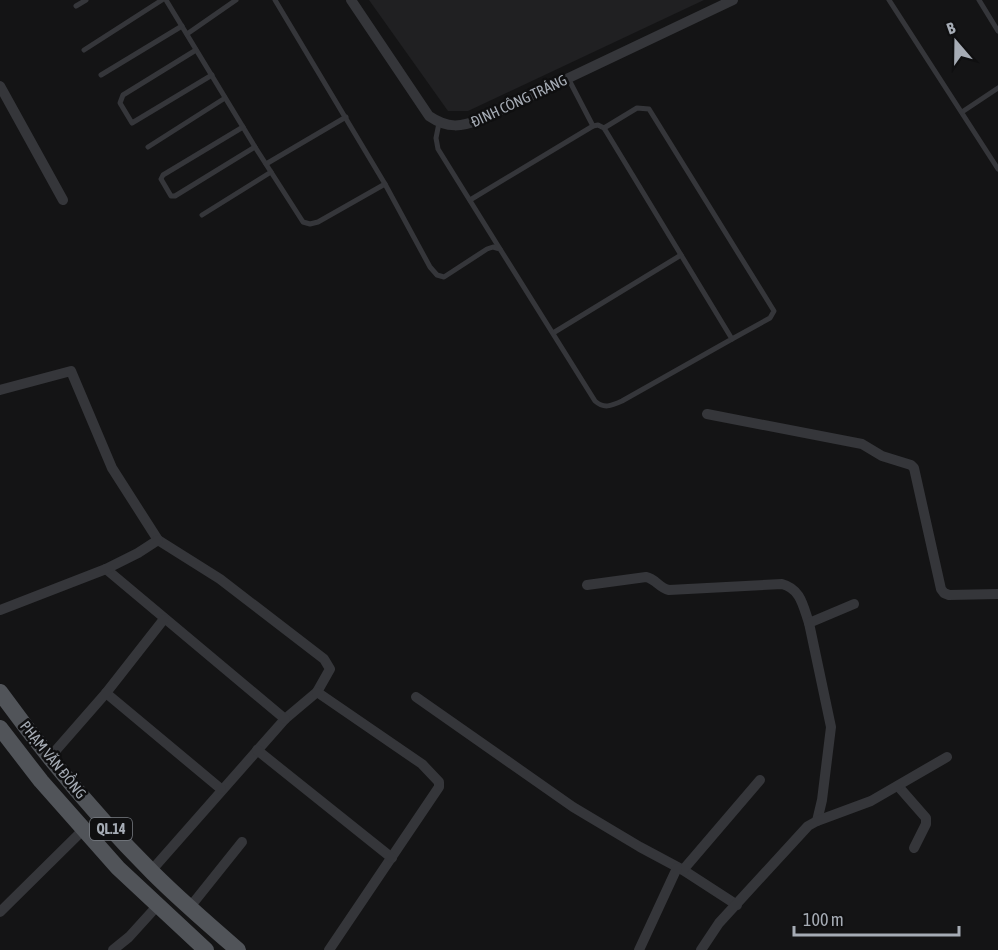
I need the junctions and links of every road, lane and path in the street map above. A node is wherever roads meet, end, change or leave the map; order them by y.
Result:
1 (86, 0) edge
2 (164, 0) edge
3 (236, 0) edge
4 (276, 0) edge
5 (351, 0) edge
6 (733, 0) edge
7 (889, 0) edge
8 (979, 0) edge
9 (76, 6) dead end
10 (182, 27) junction
11 (998, 31) edge
12 (187, 34) junction
13 (84, 50) dead end
14 (196, 50) junction
15 (101, 75) dead end
16 (212, 75) junction
17 (568, 78) junction
18 (0, 86) edge
19 (996, 89) edge
20 (225, 98) junction
21 (998, 98) edge
22 (962, 112) junction
23 (346, 117) junction
24 (439, 123) junction
25 (593, 126) junction
26 (243, 127) junction
27 (604, 128) junction
28 (148, 147) dead end
29 (255, 147) junction
30 (266, 164) junction
31 (998, 169) edge
32 (271, 172) junction
33 (385, 184) junction
34 (63, 200) dead end
35 (470, 200) junction
36 (202, 215) dead end
37 (500, 249) junction
38 (681, 255) junction
39 (553, 333) junction
40 (732, 339) junction
41 (0, 390) edge
42 (707, 414) dead end
43 (158, 540) junction
44 (106, 569) junction
45 (587, 585) dead end
46 (998, 594) edge
47 (854, 604) dead end
48 (0, 610) edge
49 (164, 619) junction
50 (808, 623) junction
51 (0, 692) edge
52 (317, 692) junction
53 (106, 693) junction
54 (416, 697) dead end
55 (285, 719) junction
56 (0, 728) edge
57 (257, 750) junction
58 (50, 757) junction
59 (947, 758) dead end
60 (760, 780) dead end
61 (898, 786) junction
62 (221, 789) junction
63 (817, 821) junction
64 (83, 830) junction
65 (242, 842) dead end
66 (914, 848) dead end
67 (392, 858) junction
68 (680, 869) junction
69 (151, 871) junction
70 (738, 904) junction
71 (158, 905) junction
72 (189, 907) junction
73 (0, 912) edge
74 (113, 950) edge
75 (206, 950) edge
76 (238, 950) edge
77 (328, 950) edge
78 (639, 950) edge
79 (702, 950) edge

1 - 9 lane
2 - 10 lane
2 - 13 lane
3 - 12 lane
4 - 23 lane
5 - 24 street
6 - 17 street, ĐINH CÔNG TRÁNG
7 - 22 lane
8 - 11 lane
10 - 12 lane
10 - 15 lane
12 - 14 lane
14 - 16 lane
14 - 16 lane
16 - 20 lane
17 - 24 street, ĐINH CÔNG TRÁNG
17 - 25 lane
18 - 34 street
19 - 21 lane
19 - 22 lane
20 - 26 lane
20 - 28 lane
22 - 31 lane
23 - 30 lane
23 - 33 lane
24 - 35 lane
25 - 27 lane
25 - 35 lane
26 - 29 lane
26 - 29 lane
27 - 38 lane
27 - 40 lane
29 - 30 lane
30 - 32 lane
32 - 33 lane
32 - 36 lane
33 - 37 lane
35 - 37 lane
37 - 39 lane
38 - 39 lane
38 - 40 lane
39 - 40 lane
41 - 43 street
42 - 46 street
43 - 44 street
43 - 52 street
44 - 48 street
44 - 49 street
45 - 50 street
47 - 50 street
49 - 53 street
49 - 55 street
50 - 63 street
51 - 58 main road, PHẠM VĂN ĐỒNG / QL.14
52 - 55 street
52 - 67 street
53 - 58 street
53 - 62 street
54 - 68 street
55 - 57 street
56 - 64 main road, PHẠM VĂN ĐỒNG / QL.14
57 - 62 street
57 - 67 street
58 - 69 main road, PHẠM VĂN ĐỒNG / QL.14
59 - 61 street
60 - 68 street
61 - 63 street
61 - 66 street
62 - 69 street
63 - 70 street
64 - 71 main road, PHẠM VĂN ĐỒNG / QL.14
64 - 73 street
65 - 72 street
67 - 77 street
68 - 70 street
68 - 78 street
69 - 72 main road, PHẠM VĂN ĐỒNG / QL.14
70 - 79 street
71 - 74 street
71 - 75 main road, PHẠM VĂN ĐỒNG / QL.14
72 - 76 main road, PHẠM VĂN ĐỒNG / QL.14

